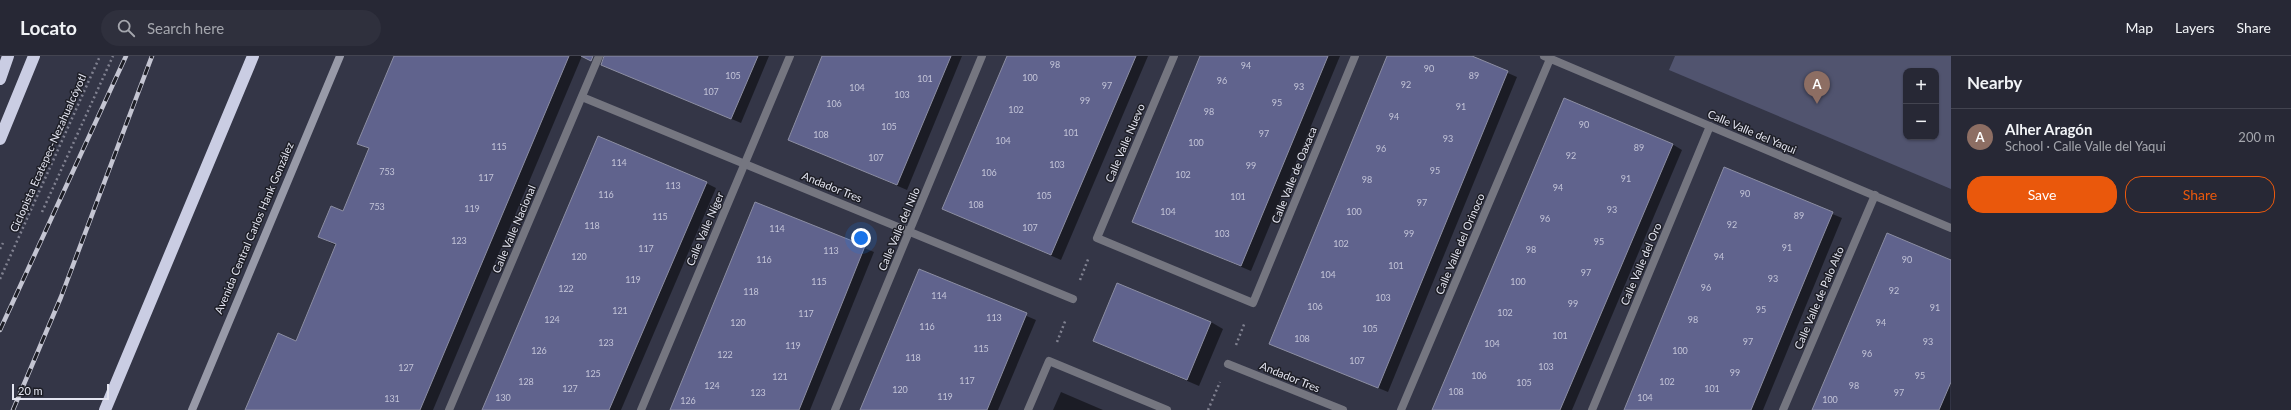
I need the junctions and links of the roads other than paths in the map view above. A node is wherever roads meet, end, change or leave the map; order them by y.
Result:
1 (8, 56) edge
2 (34, 56) edge
3 (253, 56) edge
4 (340, 56) edge
5 (599, 56) edge
6 (790, 56) edge
7 (982, 56) edge
8 (1174, 56) edge
9 (1355, 56) edge
10 (1547, 57) edge
11 (0, 79) edge
12 (582, 97) junction
13 (1710, 126) junction
14 (0, 139) edge
15 (745, 164) junction
16 (1875, 195) junction
17 (1951, 228) edge
18 (909, 231) junction
19 (1073, 299) dead end
20 (1253, 303) joint
21 (1228, 364) dead end
22 (105, 410) edge
23 (192, 410) edge
24 (449, 410) edge
25 (641, 410) edge
26 (835, 410) edge
27 (1028, 410) edge
28 (1167, 410) edge
29 (1343, 410) edge
30 (1401, 410) edge
31 (1592, 410) edge
32 (1783, 410) edge

1 - 11 highway
2 - 14 highway
3 - 22 highway
4 - 23 main road, Avenida Central Carlos Hank González
5 - 12 street, Calle Valle Nacional
6 - 15 street, Calle Valle Níger
7 - 18 street, Calle Valle del Nilo
8 - 20 street, Calle Valle Nuevo
9 - 20 street, Calle Valle de Oaxaca
10 - 13 street, Calle Valle del Yaqui
10 - 30 street, Calle Valle del Orinoco
12 - 15 street, Andador Tres
12 - 24 street, Calle Valle Nacional
13 - 16 street, Calle Valle del Yaqui
13 - 31 street, Calle Valle del Oro
15 - 18 street, Andador Tres
15 - 25 street, Calle Valle Níger
16 - 17 street, Calle Valle del Yaqui
16 - 32 street, Calle Valle de Palo Alto
18 - 19 street, Andador Tres
18 - 26 street, Calle Valle del Nilo
21 - 29 street, Andador Tres
27 - 28 street

